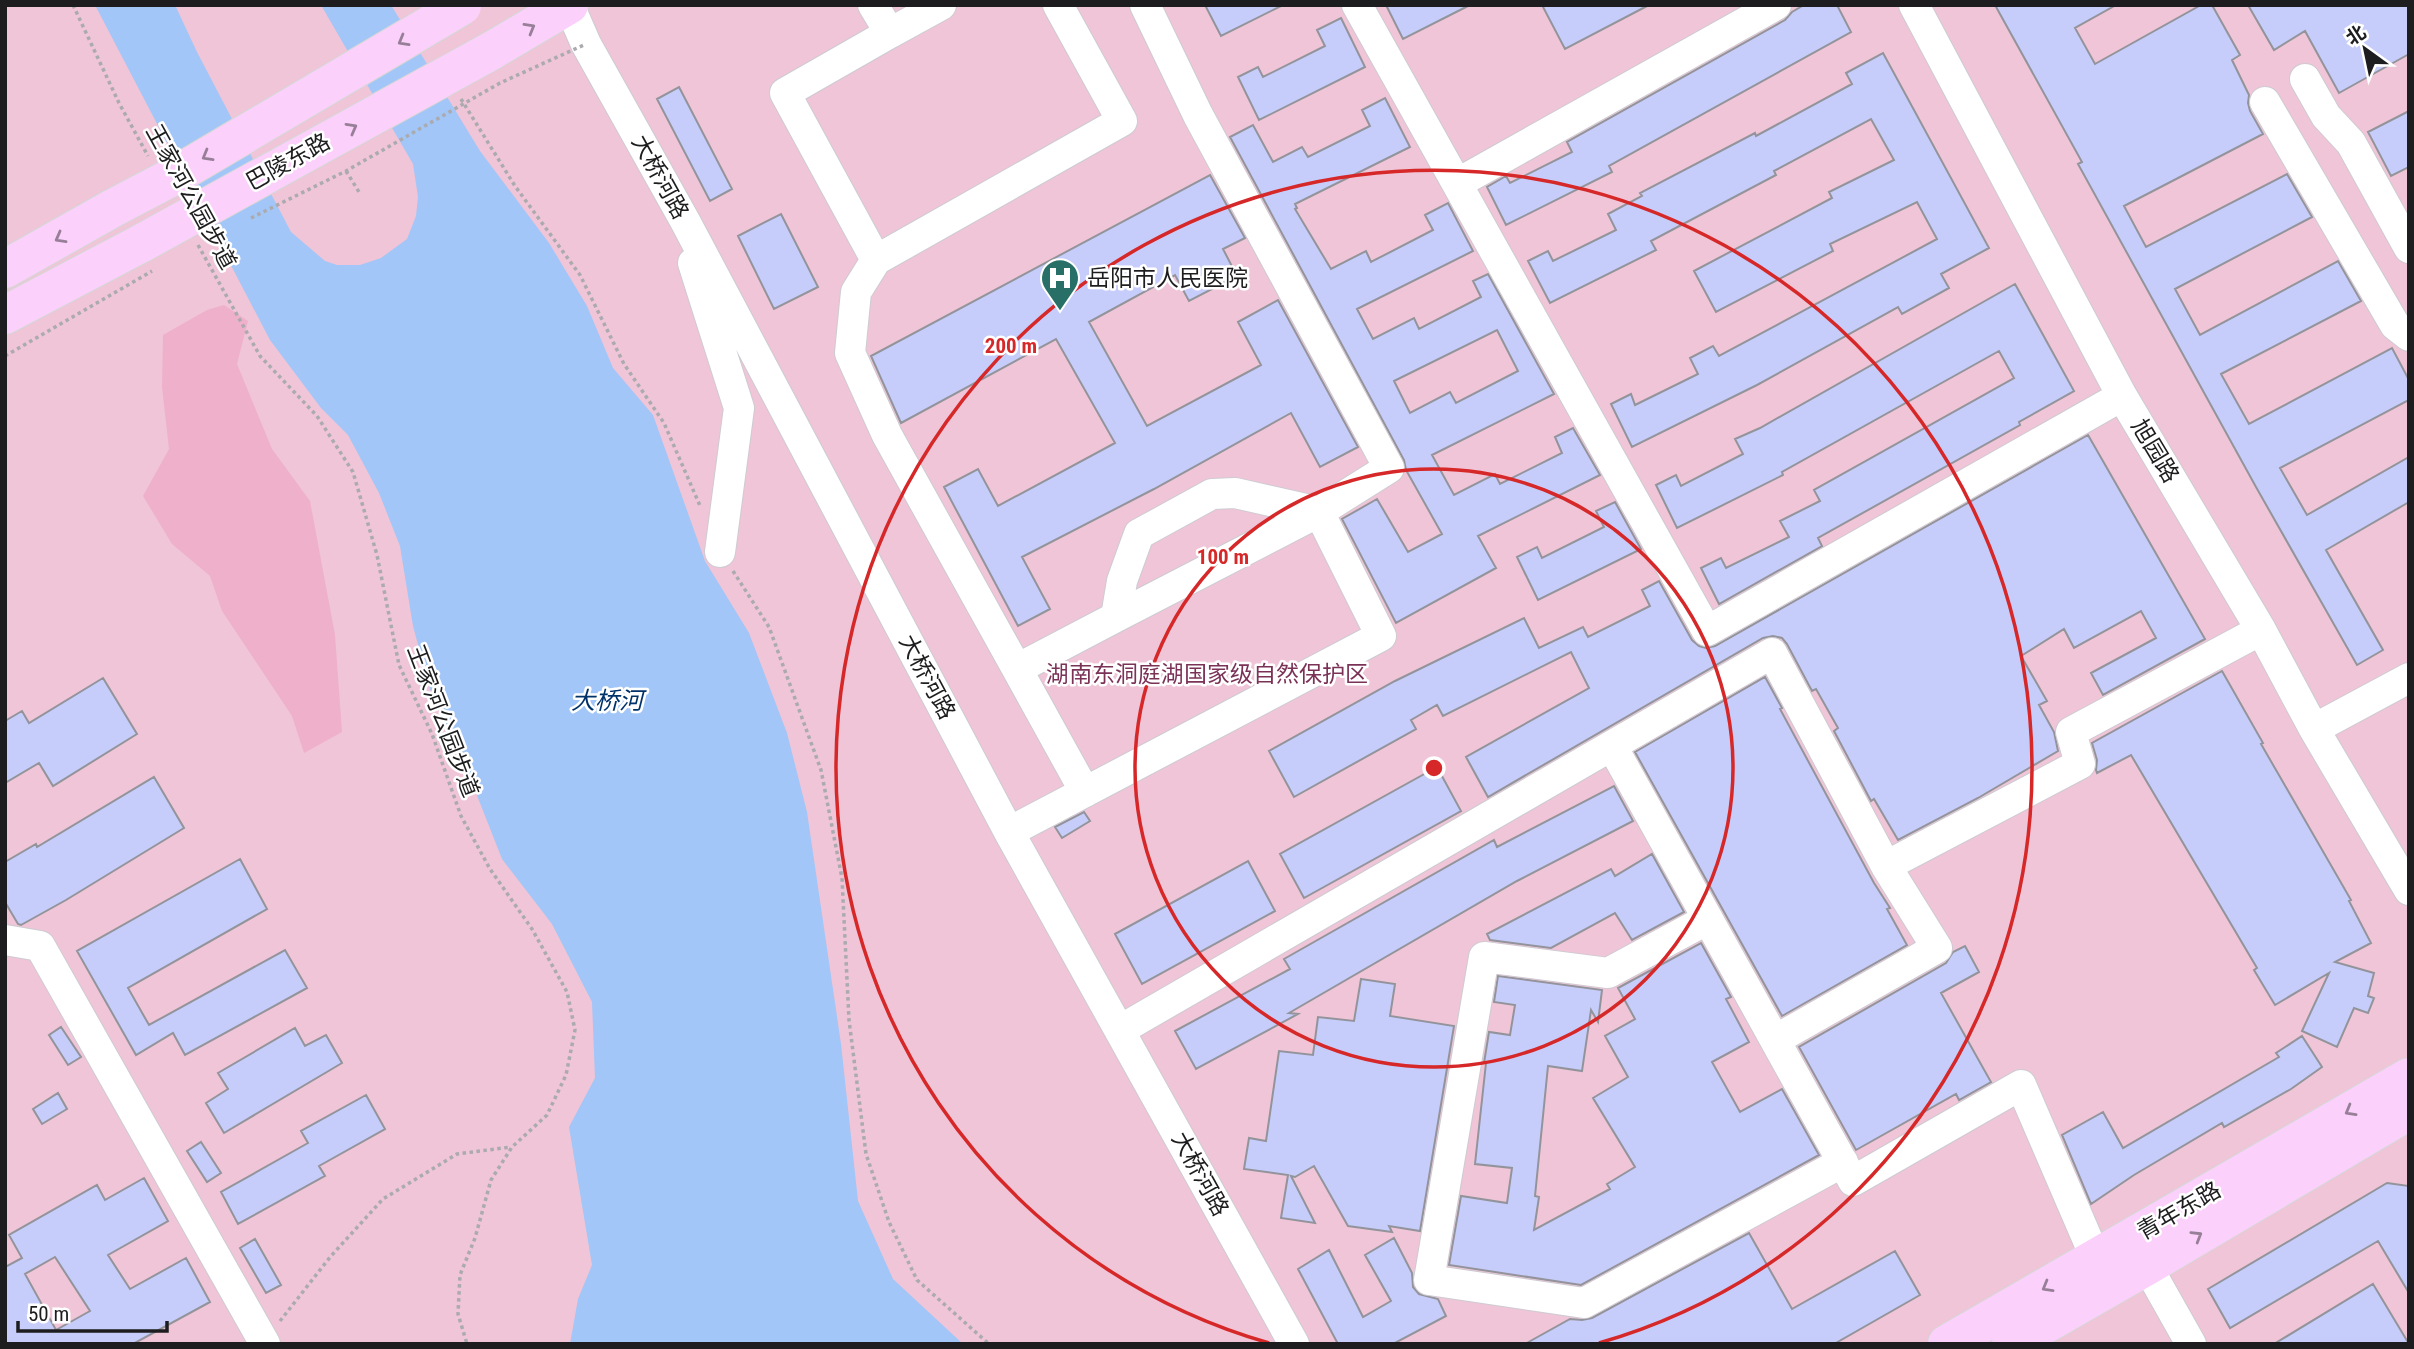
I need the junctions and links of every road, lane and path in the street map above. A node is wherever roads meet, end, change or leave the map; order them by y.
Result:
1 (73, 5) edge
2 (569, 5) edge
3 (873, 5) edge
4 (941, 5) edge
5 (1058, 5) edge
6 (1145, 5) edge
7 (1357, 5) edge
8 (1776, 5) edge
9 (1914, 5) edge
10 (463, 6) edge
11 (890, 33) junction
12 (586, 44) junction
13 (2305, 79) dead end
14 (459, 96) dead end
15 (2265, 102) dead end
16 (2326, 116) junction
17 (2286, 138) junction
18 (153, 164) dead end
19 (346, 171) junction
20 (1458, 183) junction
21 (359, 192) dead end
22 (249, 219) dead end
23 (685, 221) junction
24 (193, 236) dead end
25 (201, 244) dead end
26 (2409, 248) edge
27 (189, 250) dead end
28 (148, 256) junction
29 (877, 260) junction
30 (5, 269) edge
31 (58, 286) junction
32 (5, 315) edge
33 (5, 331) edge
34 (2409, 337) edge
35 (5, 356) edge
36 (2122, 396) junction
37 (1320, 512) junction
38 (720, 552) junction
39 (1116, 617) junction
40 (2260, 630) junction
41 (1017, 669) junction
42 (2409, 678) edge
43 (2314, 729) junction
44 (1612, 746) junction
45 (1084, 792) junction
46 (1009, 832) junction
47 (1886, 866) junction
48 (2409, 890) edge
49 (1708, 919) junction
50 (5, 940) edge
51 (1120, 1030) junction
52 (1775, 1040) junction
53 (2409, 1077) edge
54 (2409, 1111) edge
55 (512, 1147) junction
56 (1843, 1162) junction
57 (2096, 1259) junction
58 (2147, 1266) junction
59 (264, 1343) edge
60 (467, 1344) edge
61 (989, 1344) edge
62 (1294, 1344) edge
63 (1947, 1344) edge
64 (2011, 1344) edge
65 (2190, 1344) edge

1 - 18 path, 王家河公园步道
2 - 12 street, 大桥河路
28 -> 2 main road, 巴陵东路, bridge
3 - 11 street
4 - 11 street
5 - 29 street
6 - 37 street
7 - 20 street
8 - 20 street
9 - 36 street, 旭园路
10 -> 30 main road, 巴陵东路, bridge
11 - 29 street
12 - 19 path, bridge
12 - 23 street, 大桥河路
13 - 16 street
14 - 38 path
15 - 17 street
16 - 17 street
16 - 26 street
17 - 34 street
19 - 21 path
19 - 22 path, bridge
20 - 36 street
23 - 38 street
23 - 46 street, 大桥河路
24 - 55 path, 王家河公园步道
25 - 27 path
28 - 31 main road, 巴陵东路
28 - 35 path, bridge
29 - 41 street
31 - 32 main road, 巴陵东路
31 - 33 street
36 - 40 street, 旭园路
37 - 39 street
37 - 39 street
37 - 45 street
38 - 61 path
39 - 41 street
40 - 43 street, 旭园路
40 - 47 street
41 - 45 street
42 - 43 street
43 - 48 street, 旭园路
44 - 47 street
44 - 49 street
44 - 51 street
45 - 46 street
46 - 51 street, 大桥河路
47 - 52 street
49 - 52 street
49 - 56 street
50 - 59 street
51 - 62 street, 大桥河路
52 - 56 street
53 -> 57 main road, 青年东路
58 -> 54 main road, 青年东路
55 - 59 path
55 - 60 path, 王家河公园步道
56 - 57 street
57 -> 63 main road, 青年东路
58 - 64 main road, 青年东路
58 - 65 street

